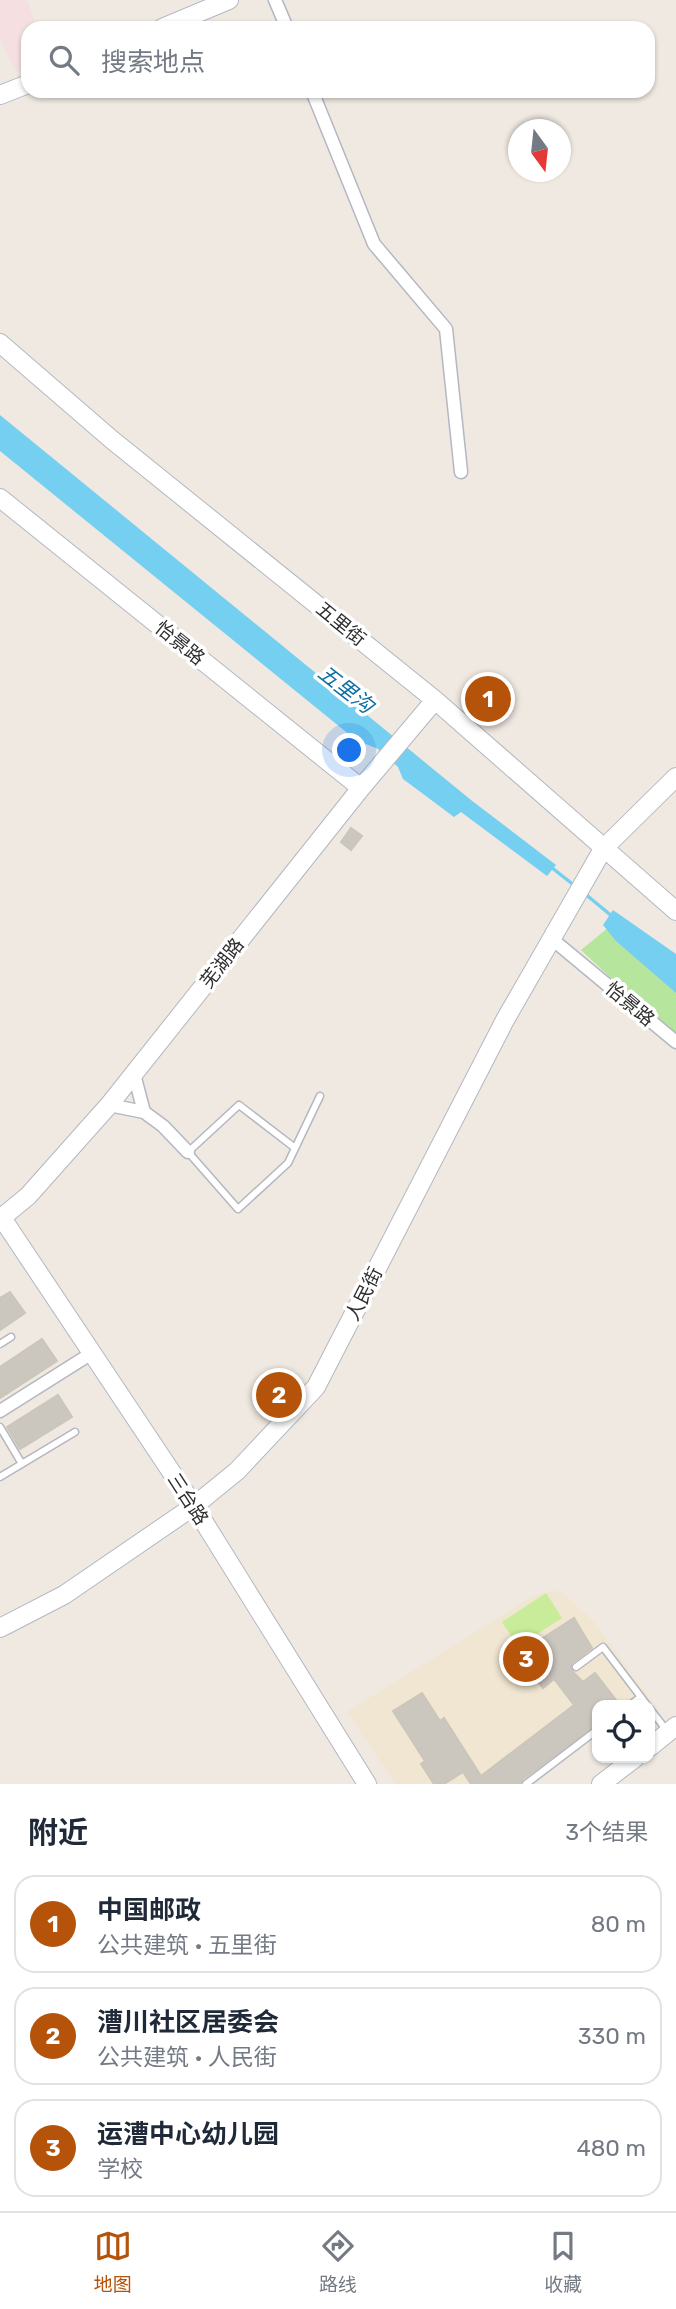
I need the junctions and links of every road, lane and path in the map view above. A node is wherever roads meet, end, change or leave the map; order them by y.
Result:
1 (275, 0) edge
2 (222, 1) edge
3 (178, 21) edge
4 (284, 21) edge
5 (21, 87) edge
6 (0, 95) edge
7 (315, 98) edge
8 (0, 342) edge
9 (461, 472) dead end
10 (0, 498) edge
11 (435, 699) junction
12 (676, 777) edge
13 (361, 788) junction
14 (603, 849) junction
15 (676, 911) edge
16 (552, 939) junction
17 (676, 1042) edge
18 (134, 1074) junction
19 (320, 1096) dead end
20 (109, 1105) junction
21 (144, 1112) junction
22 (295, 1148) junction
23 (188, 1152) junction
24 (1, 1218) edge
25 (11, 1337) dead end
26 (0, 1344) edge
27 (92, 1353) junction
28 (0, 1411) edge
29 (0, 1427) edge
30 (75, 1432) dead end
31 (22, 1464) junction
32 (0, 1477) edge
33 (194, 1506) junction
34 (0, 1628) edge
35 (576, 1667) dead end
36 (641, 1697) junction
37 (637, 1700) edge
38 (643, 1700) edge
39 (655, 1714) edge
40 (672, 1730) edge
41 (592, 1734) edge
42 (655, 1742) edge
43 (628, 1763) edge
44 (367, 1784) edge
45 (526, 1784) edge
46 (601, 1784) edge

1 - 4 street
2 - 3 street
5 - 6 street
7 - 9 street
8 - 11 street, 五里街
10 - 13 street, 怡景路
11 - 13 street, 芜湖路
11 - 14 street, 五里街
12 - 14 street, 人民街
13 - 18 street, 芜湖路
14 - 15 street, 五里街
14 - 16 street, 人民街
16 - 17 street, 怡景路
16 - 33 street, 人民街
18 - 20 street, 芜湖路
18 - 21 street
19 - 22 lane
20 - 21 street
20 - 24 street, 芜湖路
21 - 23 street
22 - 23 lane
22 - 23 lane
24 - 27 street, 三台路
25 - 26 lane
27 - 28 street
27 - 33 street, 三台路
29 - 31 lane
30 - 31 lane
31 - 32 lane
33 - 34 street, 人民街
33 - 44 street, 三台路
35 - 36 lane
36 - 37 lane
36 - 38 lane
39 - 40 lane
40 - 42 street
41 - 45 lane
43 - 46 street

